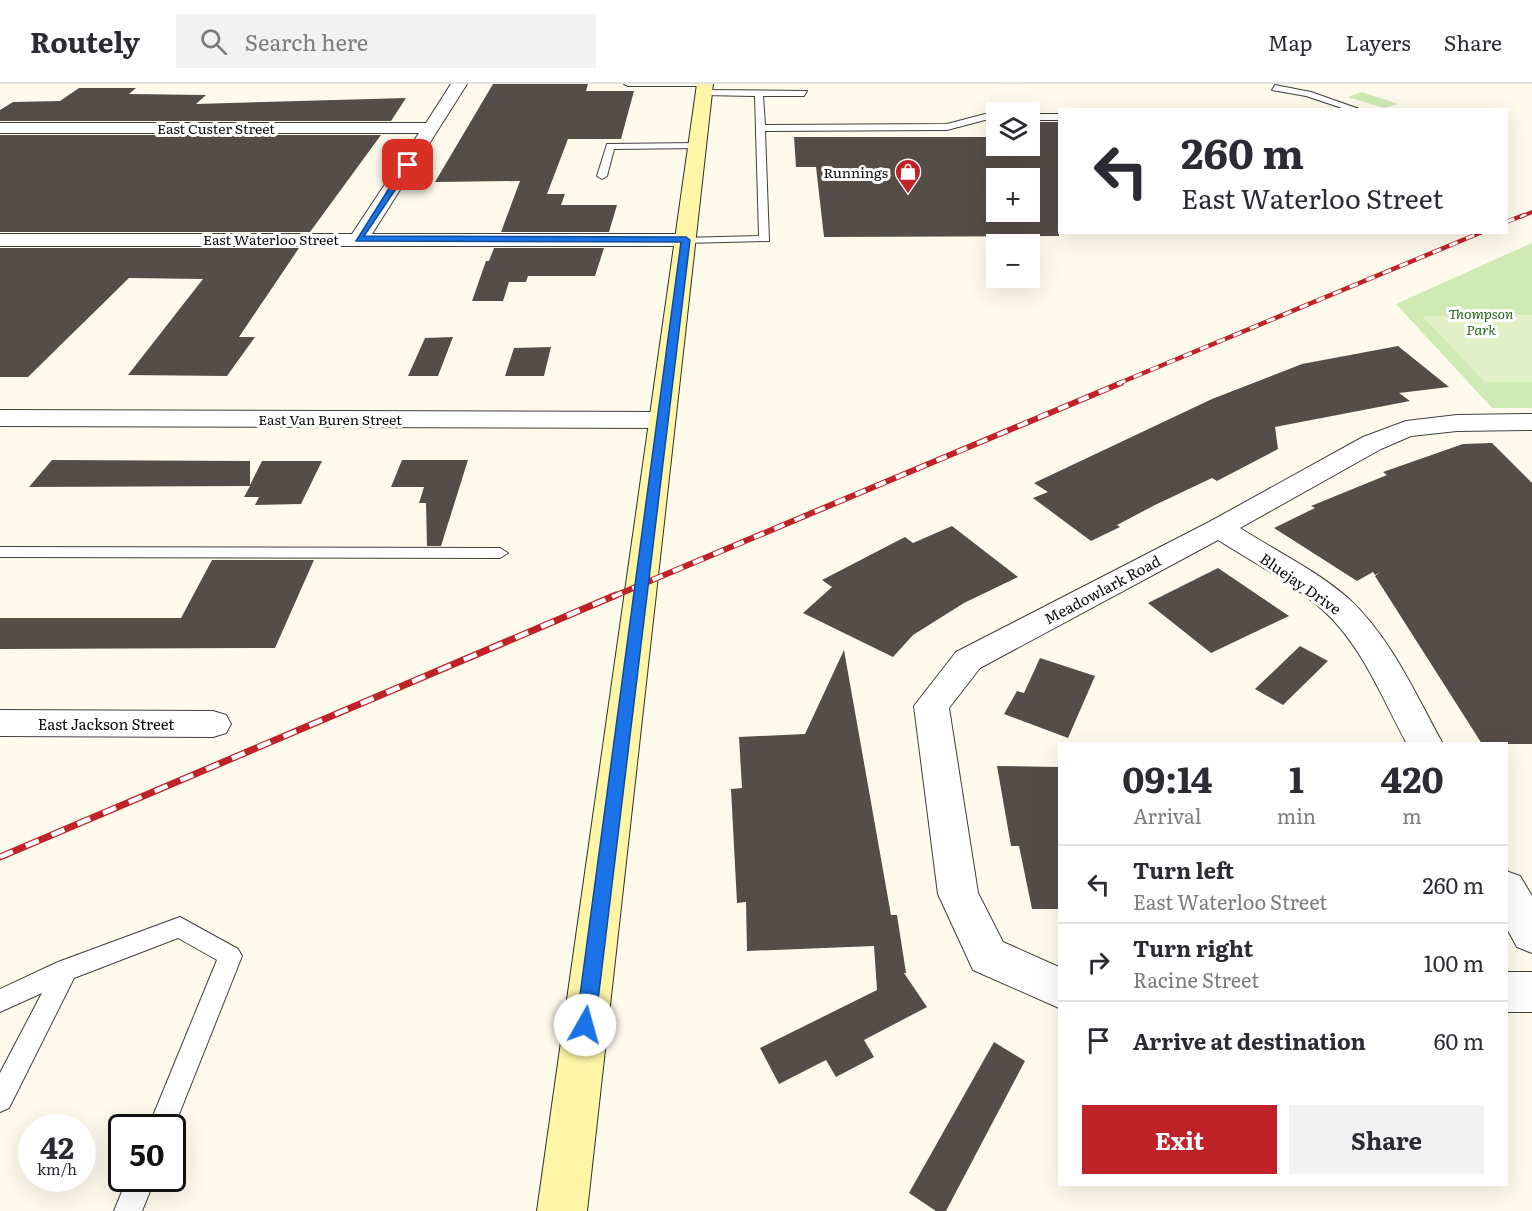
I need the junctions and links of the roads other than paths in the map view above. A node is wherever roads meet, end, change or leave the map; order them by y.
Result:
1 (459, 84) edge
2 (628, 84) edge
3 (705, 87) edge
4 (1275, 88) dead end
5 (759, 93) junction
6 (804, 93) dead end
7 (1352, 108) edge
8 (986, 117) edge
9 (1040, 117) edge
10 (1058, 117) edge
11 (0, 128) edge
12 (432, 128) junction
13 (760, 128) junction
14 (697, 146) junction
15 (602, 176) dead end
16 (359, 239) junction
17 (0, 240) edge
18 (686, 240) junction
19 (661, 420) junction
20 (1532, 422) edge
21 (5, 424) edge
22 (1219, 528) junction
23 (0, 552) edge
24 (500, 553) dead end
25 (0, 723) edge
26 (213, 724) dead end
27 (1424, 742) edge
28 (1508, 892) edge
29 (1532, 934) edge
30 (66, 970) junction
31 (1058, 988) edge
32 (1508, 992) edge
33 (1532, 992) edge
34 (0, 1001) edge
35 (0, 1099) edge
36 (167, 1114) edge
37 (136, 1192) edge
38 (128, 1211) edge
39 (562, 1211) edge

1 - 12 street
2 - 3 lane
3 - 5 lane
3 - 14 main road
4 - 7 lane
5 - 6 lane
5 - 13 lane
8 - 13 lane
9 - 10 lane
11 - 12 street, East Custer Street
12 - 16 street
13 - 18 lane
14 - 15 lane
14 - 18 main road
16 - 17 street, East Waterloo Street
16 - 18 street, East Waterloo Street
18 - 19 main road
19 - 21 street, East Van Buren Street
19 - 39 main road
20 - 22 street, Meadowlark Road
22 - 27 street, Bluejay Drive
22 - 31 street, Meadowlark Road
23 - 24 lane
25 - 26 street, East Jackson Street
28 - 29 street
30 - 34 lane
30 - 35 lane
30 - 36 lane
32 - 33 street
37 - 38 lane

